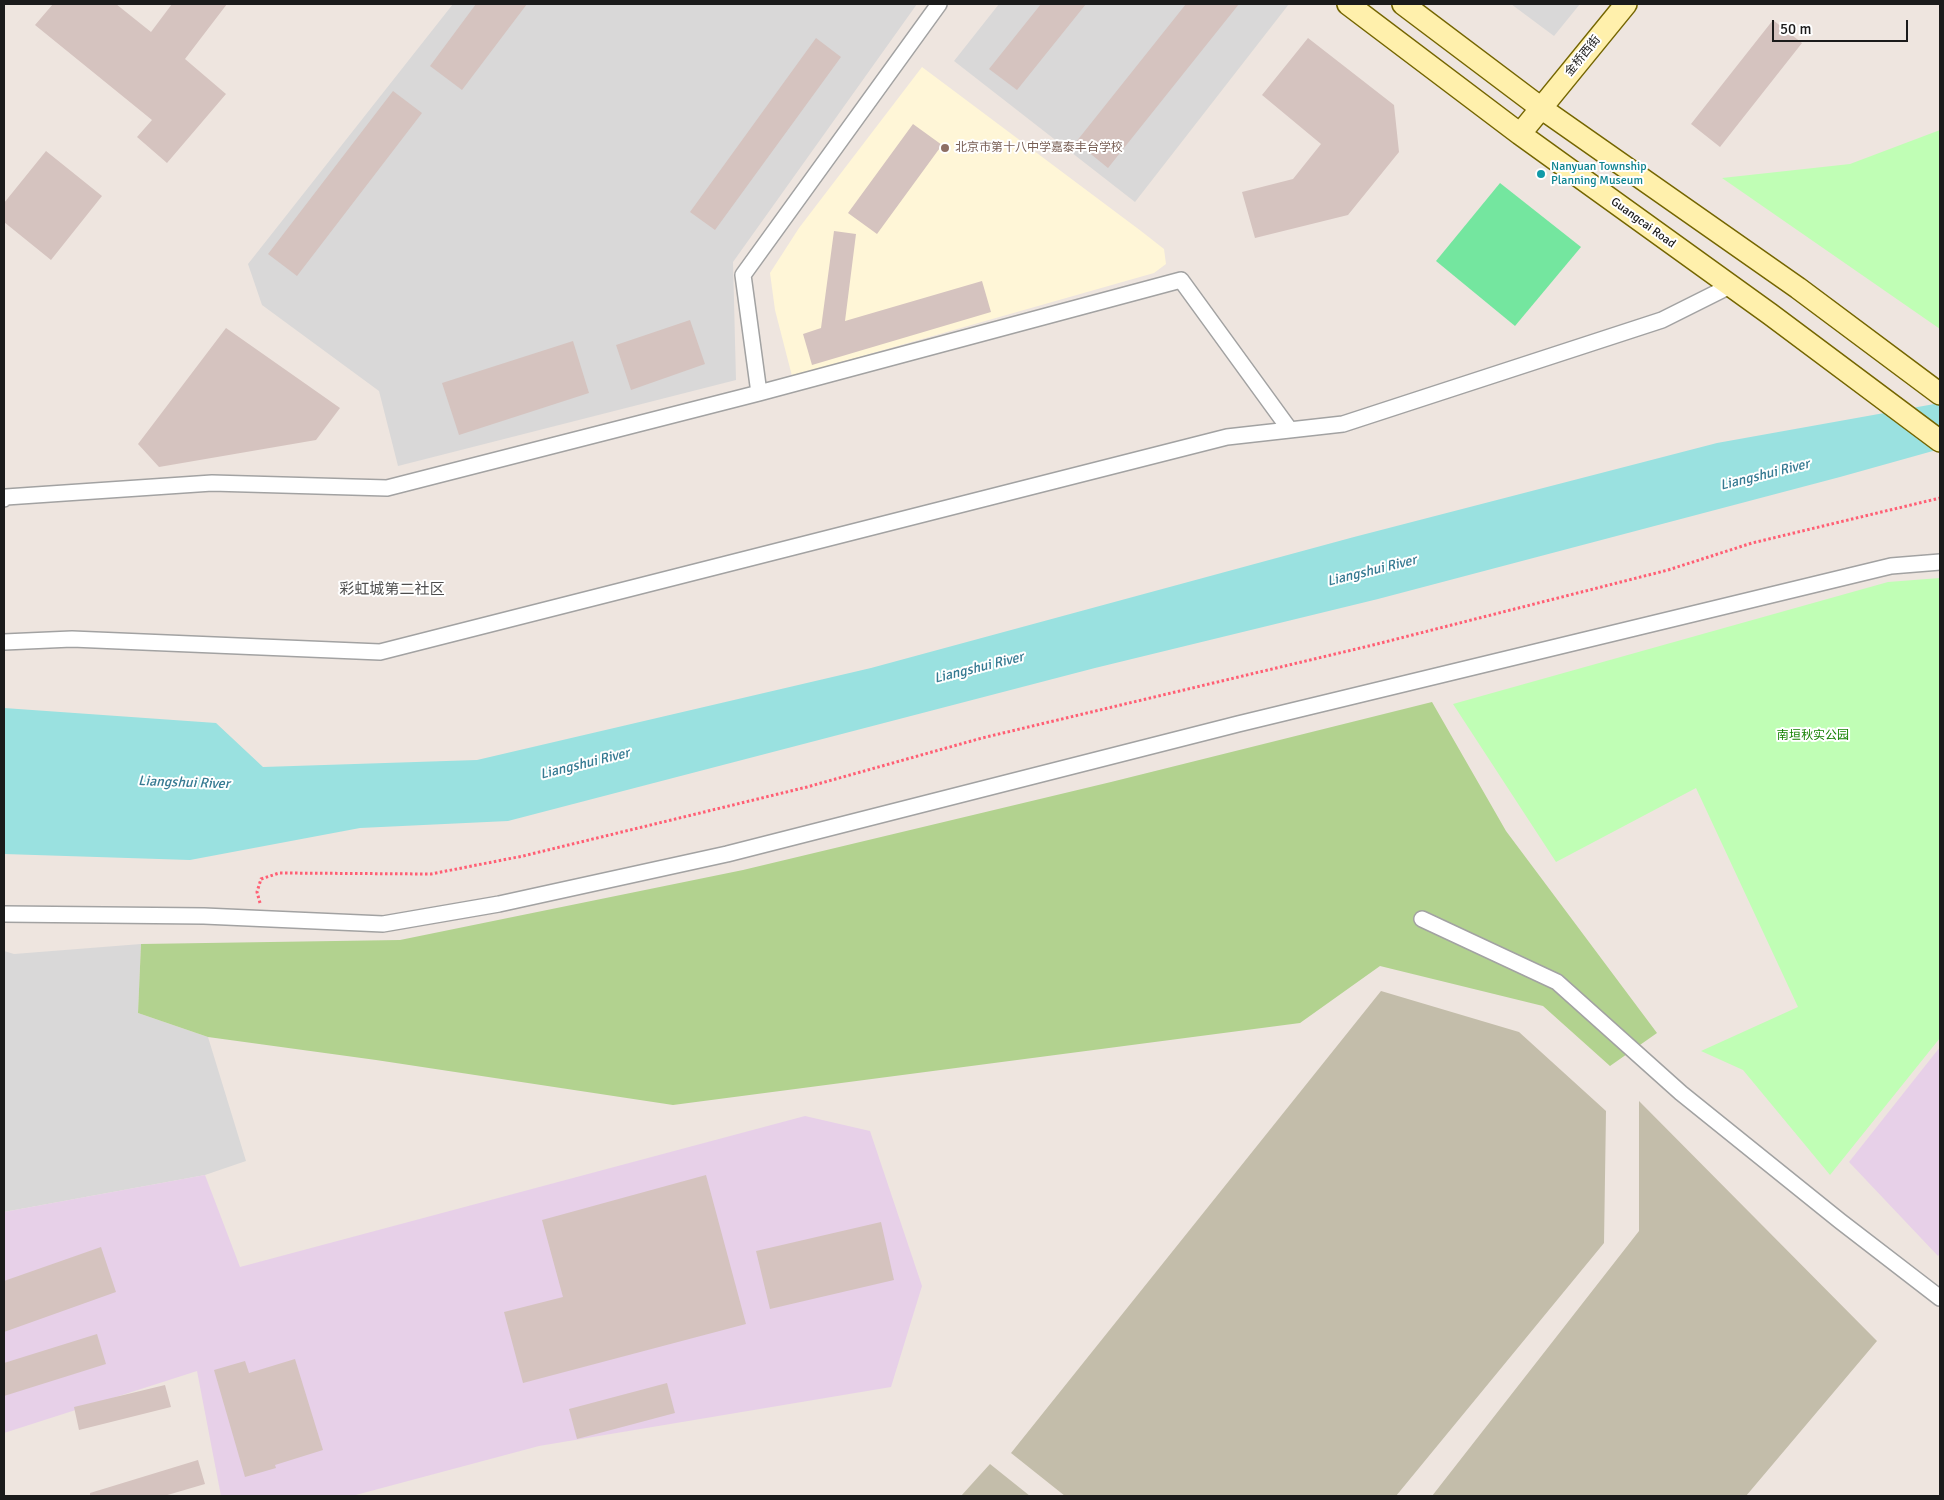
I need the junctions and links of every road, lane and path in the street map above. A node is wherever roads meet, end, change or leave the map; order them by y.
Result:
1 (938, 4) edge
2 (1348, 4) edge
3 (1403, 4) edge
4 (1626, 4) edge
5 (1541, 108) junction
6 (1520, 134) junction
7 (1730, 286) junction
8 (759, 393) junction
9 (1940, 394) edge
10 (1290, 430) junction
11 (1940, 441) edge
12 (4, 498) edge
13 (1940, 498) edge
14 (1940, 562) edge
15 (4, 642) edge
16 (4, 914) edge
17 (263, 919) junction
18 (1422, 919) dead end
19 (1940, 1298) edge

1 - 8 street
2 - 6 main road, Guangcai Road
3 - 5 main road
4 - 5 main road, 金桥西街
5 - 6 main road, 金桥西街
5 - 9 main road
6 - 7 main road, Guangcai Road
7 - 10 street
7 - 11 main road, Guangcai Road
8 - 10 street
8 - 12 street
10 - 15 street
13 - 17 path
14 - 17 street
16 - 17 street
18 - 19 street

